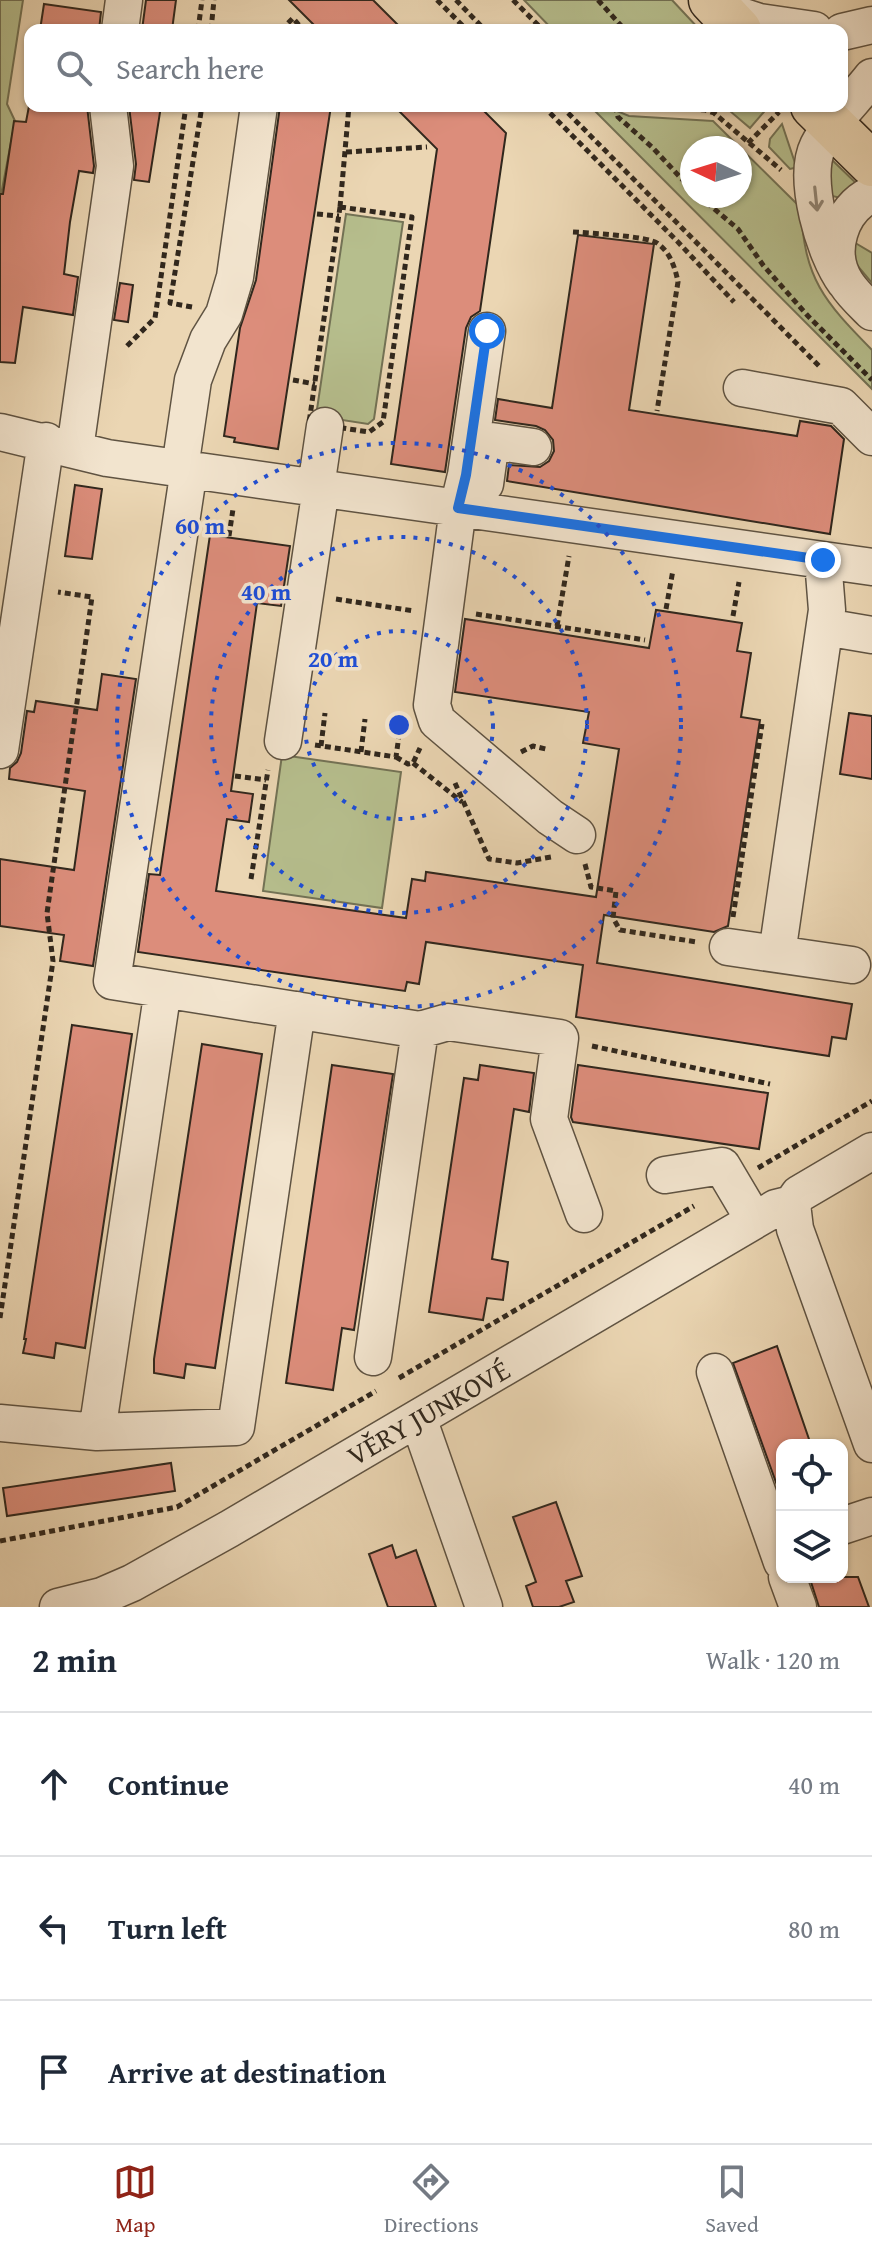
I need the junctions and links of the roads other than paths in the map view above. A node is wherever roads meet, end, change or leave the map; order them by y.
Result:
1 (124, 0) edge
2 (723, 13) edge
3 (121, 24) edge
4 (773, 24) edge
5 (872, 25) edge
6 (848, 31) edge
7 (872, 77) edge
8 (848, 96) edge
9 (109, 112) edge
10 (258, 112) edge
11 (823, 116) edge
12 (872, 164) edge
13 (872, 194) edge
14 (845, 282) junction
15 (872, 312) edge
16 (487, 331) dead end
17 (742, 388) dead end
18 (325, 426) road end
19 (0, 432) edge
20 (872, 437) edge
21 (61, 445) junction
22 (533, 447) dead end
23 (184, 469) junction
24 (318, 488) junction
25 (470, 509) junction
26 (823, 560) junction
27 (872, 567) edge
28 (825, 627) junction
29 (872, 635) edge
30 (283, 741) road end
31 (0, 750) edge
32 (571, 848) road end
33 (728, 947) road end
34 (777, 954) junction
35 (852, 965) dead end
36 (163, 989) junction
37 (297, 1010) junction
38 (420, 1030) junction
39 (872, 1151) edge
40 (665, 1175) dead end
41 (792, 1204) junction
42 (584, 1214) dead end
43 (754, 1220) junction
44 (373, 1357) dead end
45 (715, 1372) dead end
46 (418, 1418) junction
47 (0, 1423) edge
48 (97, 1432) junction
49 (872, 1444) edge
50 (872, 1516) edge
51 (848, 1524) edge
52 (776, 1541) edge
53 (790, 1583) edge
54 (58, 1607) edge
55 (484, 1607) edge
56 (798, 1607) edge

1 - 3 street
2 - 4 street
5 - 6 street
7 - 8 street
9 - 21 street
10 - 23 street
11 - 12 main road
11 -> 14 street
13 - 14 street
14 - 15 street
16 - 25 street
17 - 20 street
18 - 24 street
19 - 21 street
21 - 23 street
21 - 31 street
22 - 25 street
23 - 24 street
23 - 36 street
24 - 25 street
24 - 30 street
25 - 26 street
25 - 32 street
26 - 27 street
26 - 28 street
28 - 29 street
28 - 34 street
33 - 34 street
34 - 35 street
36 - 37 street
36 - 48 street
37 - 38 street
37 - 48 street
38 - 42 street
38 - 44 street
39 - 41 street, VĚRY JUNKOVÉ
40 - 43 street
41 - 43 street, VĚRY JUNKOVÉ
41 - 49 street
43 - 46 street, VĚRY JUNKOVÉ
45 - 52 street
46 - 54 street, VĚRY JUNKOVÉ
46 - 55 street
47 - 48 street
50 - 51 street
53 - 56 street

